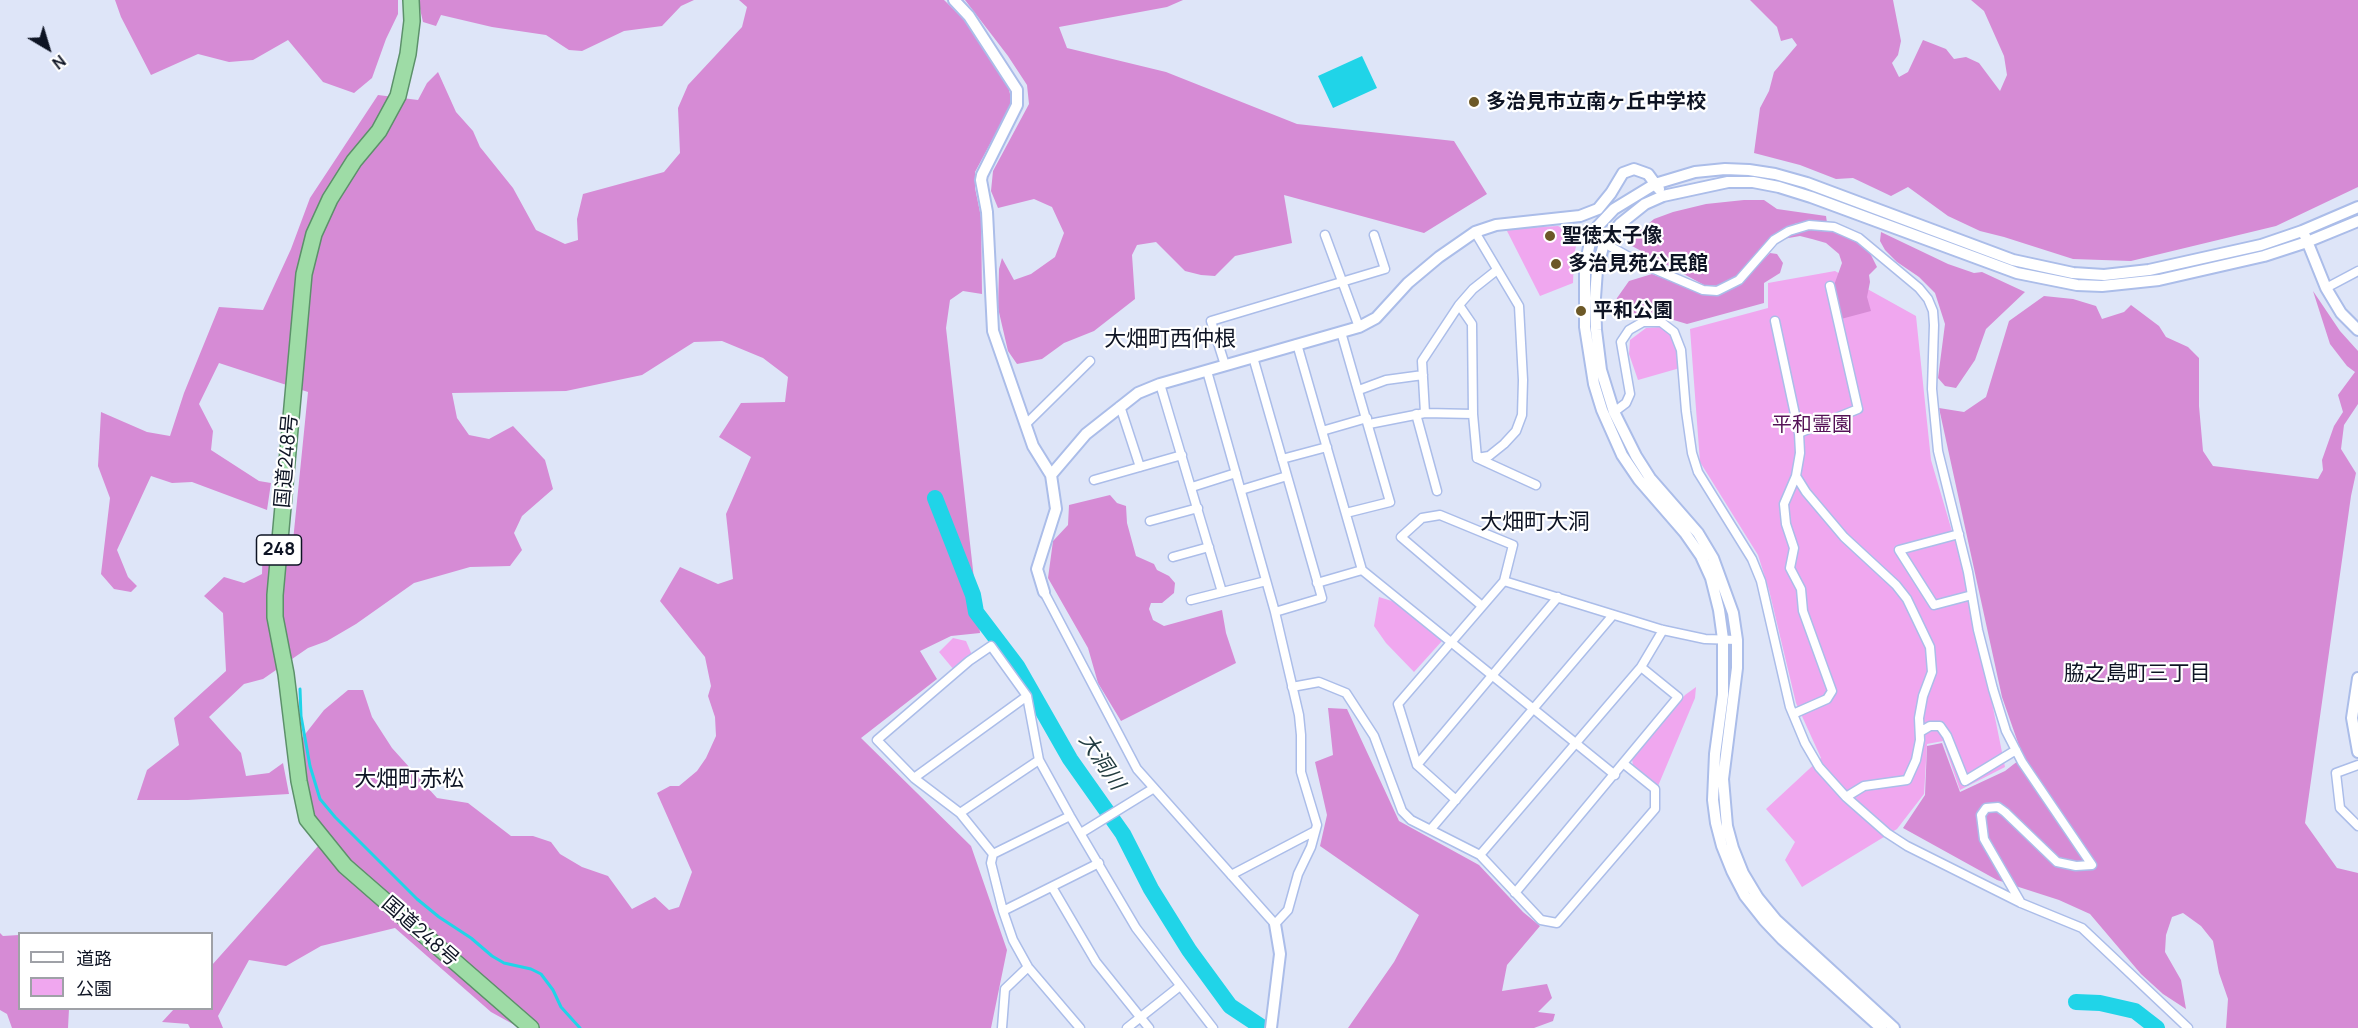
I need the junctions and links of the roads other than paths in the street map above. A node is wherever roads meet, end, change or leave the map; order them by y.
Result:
1 (411, 0) edge
2 (954, 0) edge
3 (1655, 184) junction
4 (1663, 196) junction
5 (2358, 207) edge
6 (2358, 220) edge
7 (2302, 231) junction
8 (1475, 232) junction
9 (1325, 235) dead end
10 (1374, 235) dead end
11 (2307, 242) junction
12 (1604, 243) junction
13 (1497, 270) junction
14 (2358, 271) edge
15 (1342, 282) junction
16 (1830, 286) dead end
17 (2326, 288) junction
18 (1458, 306) junction
19 (1775, 321) dead end
20 (1359, 327) junction
21 (2358, 330) edge
22 (1341, 332) junction
23 (1297, 344) junction
24 (1253, 357) junction
25 (1090, 361) dead end
26 (1225, 365) junction
27 (1207, 371) junction
28 (1423, 375) junction
29 (1160, 384) junction
30 (1359, 390) junction
31 (1120, 406) junction
32 (1614, 412) junction
33 (1420, 413) junction
34 (1473, 414) junction
35 (1368, 421) junction
36 (1026, 424) junction
37 (1322, 431) junction
38 (1799, 433) junction
39 (1327, 447) junction
40 (1182, 455) junction
41 (1477, 458) junction
42 (1282, 459) junction
43 (1140, 467) junction
44 (1236, 473) junction
45 (1051, 476) junction
46 (1287, 476) junction
47 (1796, 476) junction
48 (1094, 480) dead end
49 (1536, 484) dead end
50 (1192, 487) junction
51 (1241, 489) junction
52 (1437, 491) dead end
53 (1198, 508) junction
54 (1346, 513) junction
55 (1150, 521) dead end
56 (1959, 534) junction
57 (1209, 548) junction
58 (1173, 557) dead end
59 (1362, 570) junction
60 (1266, 581) junction
61 (1504, 581) junction
62 (1317, 583) junction
63 (1044, 592) joint
64 (1222, 592) junction
65 (1972, 595) junction
66 (1558, 597) junction
67 (1191, 600) dead end
68 (1482, 606) junction
69 (1275, 612) junction
70 (1613, 615) junction
71 (1663, 630) junction
72 (1723, 639) junction
73 (1737, 640) junction
74 (1451, 641) junction
75 (1641, 667) junction
76 (1492, 675) junction
77 (2358, 678) edge
78 (1292, 687) junction
79 (1027, 696) junction
80 (1533, 710) junction
81 (1793, 714) junction
82 (1920, 732) junction
83 (1576, 745) junction
84 (2016, 750) junction
85 (2358, 752) edge
86 (1039, 760) junction
87 (1624, 764) junction
88 (1417, 765) junction
89 (2358, 765) edge
90 (1614, 776) junction
91 (914, 778) junction
92 (1154, 788) junction
93 (1846, 797) junction
94 (1456, 800) junction
95 (960, 813) junction
96 (1070, 816) junction
97 (2358, 826) edge
98 (1431, 829) junction
99 (1316, 831) junction
100 (1081, 833) junction
101 (993, 854) junction
102 (1480, 855) junction
103 (1100, 863) junction
104 (1231, 875) junction
105 (1052, 887) junction
106 (1515, 893) junction
107 (2020, 903) junction
108 (1003, 910) junction
109 (1275, 924) junction
110 (1028, 967) junction
111 (1180, 986) junction
112 (1140, 1017) junction
113 (1272, 1025) edge
114 (531, 1028) edge
115 (1002, 1028) edge
116 (1080, 1028) edge
117 (1126, 1028) edge
118 (1149, 1028) edge
119 (1213, 1028) edge
120 (1881, 1028) edge
121 (1894, 1028) edge
122 (2188, 1028) edge

1 - 114 highway, 国道248号 / 248
2 - 36 street
3 - 4 street
3 - 7 street
3 - 8 street
3 - 72 street
4 - 11 street
4 - 12 street
5 - 7 street
6 - 11 street
7 - 11 street
8 - 13 street
8 - 20 street
9 - 15 street
10 - 15 street
11 - 17 street
12 - 32 street
12 - 56 street
13 - 18 street
13 - 41 street
14 - 17 street
15 - 20 street
15 - 26 street
16 - 38 street
17 - 21 street
18 - 28 street
18 - 34 street
19 - 38 street
20 - 22 street
22 - 23 street
22 - 30 street
23 - 24 street
23 - 37 street
24 - 26 street
24 - 42 street
25 - 36 street
26 - 27 street
27 - 29 street
27 - 44 street
28 - 30 street
28 - 33 street
29 - 31 street
29 - 40 street
30 - 35 street
31 - 43 street
31 - 45 street
32 - 73 street
32 - 81 street
33 - 34 street
33 - 35 street
33 - 52 street
34 - 41 street
35 - 37 street
35 - 54 street
36 - 45 street
37 - 39 street
38 - 47 street
39 - 42 street
39 - 54 street
40 - 43 street
40 - 50 street
41 - 49 street
42 - 46 street
43 - 48 street
44 - 50 street
44 - 51 street
45 - 63 street
46 - 51 street
46 - 62 street
47 - 81 street
47 - 82 street
50 - 53 street
51 - 60 street
53 - 55 street
53 - 57 street
54 - 59 street
56 - 65 street
56 - 65 street
57 - 58 street
57 - 64 street
59 - 62 street
59 - 74 street
60 - 64 street
60 - 69 street
61 - 66 street
61 - 68 street
61 - 68 street
62 - 69 street
63 - 92 street
64 - 67 street
65 - 84 street
66 - 70 street
66 - 76 street
68 - 74 street
69 - 78 street
70 - 71 street
70 - 80 street
71 - 72 street
71 - 75 street
72 - 73 street
72 - 120 street
73 - 121 street
74 - 76 street
74 - 88 street
75 - 83 street
75 - 87 street
76 - 80 street
76 - 88 street
77 - 85 street
78 - 98 street
78 - 99 street
79 - 86 street
79 - 91 street
79 - 91 street
80 - 83 street
80 - 94 street
81 - 93 street
82 - 84 street
82 - 93 street
83 - 90 street
83 - 102 street
84 - 107 street
86 - 95 street
86 - 96 street
87 - 90 street
87 - 106 street
88 - 94 street
89 - 97 street
90 - 106 street
91 - 95 street
92 - 100 street
92 - 104 street
93 - 107 street
94 - 98 street
95 - 101 street
96 - 100 street
96 - 101 street
98 - 102 street
99 - 104 street
99 - 109 street
100 - 103 street
101 - 108 street
102 - 106 street
103 - 105 street
103 - 111 street
104 - 109 street
105 - 108 street
105 - 112 street
107 - 122 street
108 - 110 street
109 - 113 street
110 - 115 street
110 - 116 street
111 - 112 street
111 - 119 street
112 - 117 street
112 - 118 street

